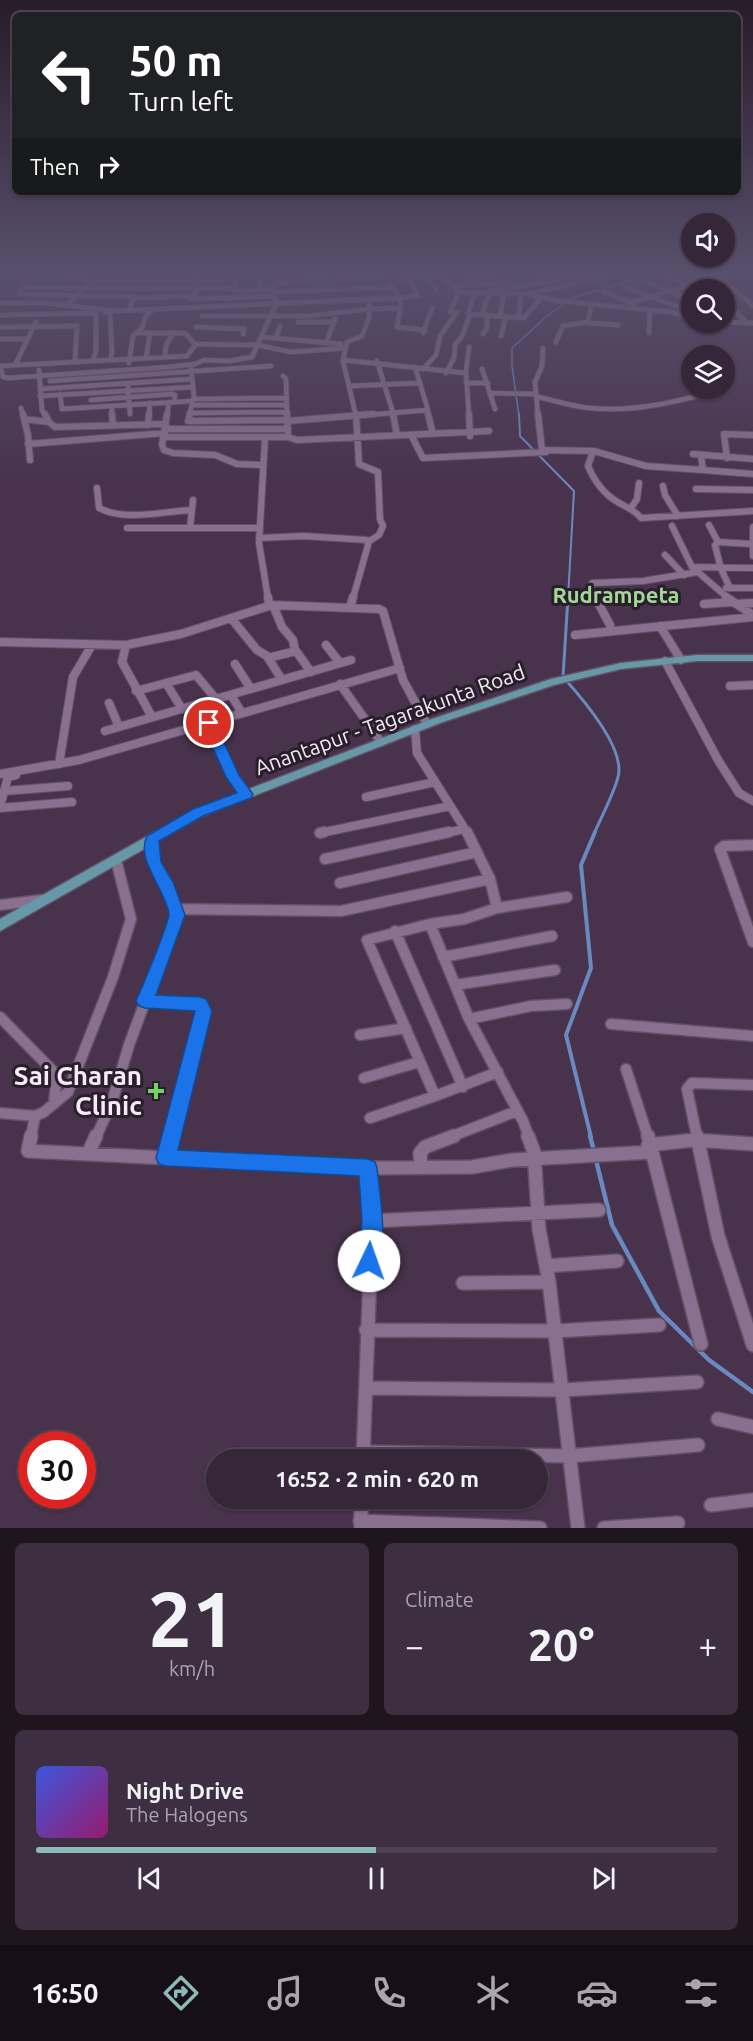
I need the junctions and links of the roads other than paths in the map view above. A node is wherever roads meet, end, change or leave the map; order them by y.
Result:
1 (25, 345) edge
2 (77, 345) edge
3 (96, 345) edge
4 (112, 345) edge
5 (132, 345) edge
6 (148, 345) edge
7 (166, 345) edge
8 (195, 345) edge
9 (258, 345) edge
10 (259, 345) edge
11 (343, 345) edge
12 (438, 345) edge
13 (455, 345) edge
14 (346, 346) junction
15 (469, 347) dead end
16 (324, 348) junction
17 (543, 348) dead end
18 (165, 357) junction
19 (146, 358) junction
20 (319, 358) dead end
21 (110, 360) junction
22 (343, 360) junction
23 (93, 361) junction
24 (185, 361) junction
25 (377, 361) junction
26 (75, 362) junction
27 (129, 363) junction
28 (66, 364) junction
29 (0, 366) edge
30 (19, 366) junction
31 (271, 366) dead end
32 (415, 367) junction
33 (39, 369) junction
34 (423, 369) junction
35 (482, 369) dead end
36 (191, 372) junction
37 (446, 373) junction
38 (466, 373) junction
39 (50, 374) junction
40 (19, 376) junction
41 (283, 376) dead end
42 (192, 379) junction
43 (128, 380) junction
44 (50, 381) junction
45 (419, 383) junction
46 (466, 383) junction
47 (488, 383) junction
48 (384, 385) junction
49 (349, 386) junction
50 (193, 387) junction
51 (50, 388) junction
52 (40, 389) junction
53 (129, 390) junction
54 (79, 393) junction
55 (490, 393) junction
56 (60, 394) junction
57 (40, 396) junction
58 (537, 396) junction
59 (130, 397) junction
60 (287, 398) junction
61 (681, 398) edge
62 (91, 399) dead end
63 (172, 402) junction
64 (193, 402) junction
65 (150, 403) junction
66 (130, 404) junction
67 (112, 406) junction
68 (21, 408) dead end
69 (81, 408) junction
70 (288, 409) junction
71 (495, 409) dead end
72 (427, 410) junction
73 (393, 412) junction
74 (189, 413) junction
75 (130, 414) dead end
76 (356, 414) junction
77 (24, 419) junction
78 (288, 421) junction
79 (49, 422) junction
80 (148, 425) junction
81 (113, 426) junction
82 (288, 429) junction
83 (165, 431) junction
84 (489, 432) dead end
85 (433, 434) junction
86 (397, 435) junction
87 (411, 435) junction
88 (753, 435) edge
89 (470, 436) junction
90 (288, 437) junction
91 (357, 437) junction
92 (265, 438) junction
93 (28, 444) junction
94 (592, 451) junction
95 (548, 452) junction
96 (693, 454) dead end
97 (701, 456) junction
98 (727, 458) junction
99 (30, 460) dead end
100 (753, 461) edge
101 (262, 465) junction
102 (703, 470) junction
103 (753, 474) edge
104 (639, 483) dead end
105 (663, 486) dead end
106 (97, 488) dead end
107 (696, 489) dead end
108 (753, 490) edge
109 (193, 500) dead end
110 (631, 508) junction
111 (192, 510) junction
112 (753, 511) edge
113 (678, 516) junction
114 (709, 525) dead end
115 (672, 526) dead end
116 (127, 528) dead end
117 (190, 528) junction
118 (260, 528) junction
119 (753, 529) edge
120 (259, 538) junction
121 (368, 542) junction
122 (718, 542) junction
123 (752, 544) edge
124 (665, 555) dead end
125 (753, 556) edge
126 (721, 567) junction
127 (753, 568) edge
128 (695, 570) junction
129 (684, 575) junction
130 (717, 588) junction
131 (730, 588) junction
132 (753, 588) edge
133 (734, 603) junction
134 (753, 603) edge
135 (704, 604) dead end
136 (271, 605) junction
137 (350, 608) junction
138 (753, 616) edge
139 (231, 618) junction
140 (610, 625) dead end
141 (660, 626) junction
142 (575, 635) dead end
143 (0, 642) edge
144 (92, 645) junction
145 (126, 645) junction
146 (326, 645) dead end
147 (295, 651) junction
148 (268, 658) junction
149 (753, 658) edge
150 (351, 660) dead end
151 (681, 660) junction
152 (665, 661) junction
153 (340, 663) junction
154 (235, 664) dead end
155 (400, 668) junction
156 (311, 672) junction
157 (282, 680) junction
158 (166, 683) junction
159 (340, 684) junction
160 (753, 685) edge
161 (730, 686) dead end
162 (251, 689) junction
163 (136, 692) junction
164 (231, 695) junction
165 (216, 699) junction
166 (109, 703) dead end
167 (182, 709) junction
168 (242, 713) junction
169 (152, 717) junction
170 (209, 723) junction
171 (427, 724) junction
172 (119, 727) junction
173 (415, 729) junction
174 (105, 731) dead end
175 (381, 742) junction
176 (62, 766) junction
177 (0, 774) edge
178 (435, 782) junction
179 (68, 786) dead end
180 (4, 791) junction
181 (246, 794) junction
182 (366, 797) dead end
183 (753, 801) edge
184 (72, 802) dead end
185 (450, 806) junction
186 (0, 807) edge
187 (464, 829) junction
188 (320, 833) dead end
189 (152, 839) junction
190 (753, 845) edge
191 (477, 852) junction
192 (325, 859) dead end
193 (116, 860) junction
194 (490, 879) junction
195 (340, 883) dead end
196 (567, 897) dead end
197 (46, 899) junction
198 (0, 905) edge
199 (497, 908) junction
200 (175, 909) junction
201 (430, 924) junction
202 (0, 926) edge
203 (395, 931) junction
204 (552, 936) dead end
205 (753, 942) edge
206 (443, 957) junction
207 (555, 970) dead end
208 (455, 985) junction
209 (145, 1001) junction
210 (567, 1004) dead end
211 (0, 1017) edge
212 (469, 1019) junction
213 (611, 1024) dead end
214 (406, 1028) junction
215 (360, 1035) dead end
216 (753, 1036) edge
217 (418, 1062) junction
218 (626, 1069) dead end
219 (498, 1072) junction
220 (364, 1078) dead end
221 (753, 1085) edge
222 (463, 1087) junction
223 (435, 1096) junction
224 (54, 1104) junction
225 (517, 1111) junction
226 (0, 1113) edge
227 (34, 1116) junction
228 (370, 1118) dead end
229 (699, 1140) junction
230 (753, 1144) edge
231 (650, 1149) junction
232 (88, 1154) junction
233 (166, 1158) junction
234 (535, 1160) junction
235 (421, 1166) junction
236 (368, 1168) junction
237 (599, 1210) dead end
238 (538, 1213) junction
239 (372, 1221) junction
240 (617, 1261) dead end
241 (546, 1266) junction
242 (549, 1282) junction
243 (463, 1283) dead end
244 (659, 1324) dead end
245 (366, 1330) junction
246 (555, 1331) junction
247 (701, 1344) dead end
248 (753, 1345) edge
249 (697, 1382) dead end
250 (366, 1388) junction
251 (563, 1390) junction
252 (718, 1419) dead end
253 (753, 1427) edge
254 (698, 1445) dead end
255 (363, 1449) edge
256 (548, 1456) edge
257 (569, 1456) junction
258 (753, 1500) edge
259 (711, 1505) dead end
260 (361, 1524) edge
261 (678, 1524) dead end
262 (540, 1528) edge
263 (578, 1528) edge
264 (604, 1528) edge

1 - 30 street
2 - 26 street
3 - 23 street
4 - 21 street
5 - 27 street
6 - 19 street
7 - 18 street
8 - 24 street
9 - 24 street
10 - 16 street
11 - 14 street
12 - 34 street
13 - 37 street
14 - 16 street
14 - 22 street
15 - 38 street
16 - 20 street
17 - 58 street
18 - 19 street
18 - 24 street
19 - 27 street
21 - 23 street
21 - 27 street
22 - 25 street
22 - 49 street
23 - 26 street
24 - 27 street
24 - 36 street
25 - 32 street
25 - 48 street
26 - 28 street
27 - 28 street
27 - 39 street
27 - 43 street
28 - 33 street
29 - 30 street
29 - 40 street
30 - 33 street
30 - 40 street
31 - 36 street
32 - 34 street
32 - 45 street
33 - 39 street
33 - 40 street
33 - 52 street
34 - 37 street
35 - 47 street
36 - 42 street
36 - 43 street
37 - 38 street
38 - 46 street
39 - 44 street
41 - 60 street
42 - 43 street
42 - 50 street
43 - 44 street
43 - 51 street
43 - 53 street
44 - 51 street
45 - 48 street
45 - 72 street
46 - 47 street
46 - 89 street
47 - 55 street
48 - 49 street
48 - 73 street
49 - 76 street
50 - 53 street
50 - 64 street
51 - 52 street
52 - 57 street
53 - 54 street
53 - 59 street
54 - 56 street
54 - 69 street
55 - 58 street
55 - 71 street
56 - 57 street
56 - 69 street
57 - 79 street
58 - 61 street
58 - 95 street
59 - 62 street
59 - 63 street
59 - 66 street
60 - 64 street
60 - 70 street
63 - 64 street
63 - 65 street
63 - 83 street
64 - 70 street
64 - 74 street
65 - 66 street
65 - 80 street
66 - 67 street
66 - 75 street
67 - 69 street
67 - 81 street
68 - 77 street
70 - 74 street
70 - 78 street
72 - 73 street
72 - 85 street
73 - 76 street
73 - 86 street
74 - 78 street
76 - 78 street
76 - 91 street
77 - 79 street
77 - 93 street
78 - 82 street
79 - 81 street
80 - 81 street
80 - 83 street
82 - 83 street
82 - 90 street
83 - 92 street
83 - 93 street
83 - 101 street
84 - 89 street
85 - 87 street
85 - 89 street
86 - 87 street
86 - 91 street
87 - 95 street
88 - 98 street
90 - 91 street
90 - 92 street
91 - 121 street
92 - 101 street
93 - 99 street
94 - 95 street
94 - 102 street
94 - 110 street
96 - 97 street
97 - 98 street
97 - 102 street
98 - 100 street
101 - 118 street
102 - 103 street
104 - 110 street
105 - 113 street
106 - 111 street
107 - 108 street
109 - 111 street
110 - 113 street
111 - 117 street
112 - 113 street
114 - 122 street
115 - 128 street
116 - 117 street
117 - 118 street
118 - 120 street
119 - 123 street
120 - 121 street
120 - 136 street
121 - 137 street
122 - 123 street
122 - 126 street
123 - 125 street
124 - 129 street
126 - 127 street
126 - 128 street
126 - 131 street
128 - 129 street
128 - 130 street
129 - 140 street
130 - 131 street
130 - 133 street
131 - 132 street
133 - 134 street
133 - 135 street
133 - 138 street
136 - 137 street
136 - 139 street
136 - 147 street
137 - 155 street
138 - 141 street
139 - 145 street
139 - 148 street
141 - 142 street
141 - 151 street
143 - 144 street
144 - 145 street
144 - 176 street
145 - 163 street
146 - 153 street
147 - 148 street
147 - 156 street
148 - 157 street
149 - 151 main road, Anantapur - Tagarakunta Road
150 - 153 street
151 - 152 main road, Anantapur - Tagarakunta Road
152 - 171 main road, Anantapur - Tagarakunta Road
152 - 183 street
153 - 156 street
154 - 162 street
155 - 159 street
155 - 171 street
156 - 157 street
157 - 162 street
158 - 163 street
158 - 165 street
158 - 167 street
159 - 168 street
159 - 175 street
160 - 161 street
162 - 164 street
163 - 169 street
164 - 165 street
164 - 168 street
165 - 167 street
166 - 172 street
167 - 169 street
168 - 170 street
169 - 172 street
170 - 176 street
170 - 181 street
171 - 173 main road, Anantapur - Tagarakunta Road
172 - 174 street
173 - 175 main road, Anantapur - Tagarakunta Road
173 - 178 street
175 - 181 main road, Anantapur - Tagarakunta Road
176 - 177 street
176 - 180 street
178 - 182 street
178 - 185 street
179 - 180 street
180 - 186 street
181 - 189 main road, Anantapur - Tagarakunta Road
184 - 186 street
185 - 187 street
185 - 188 street
187 - 191 street
187 - 192 street
189 - 193 main road, Anantapur - Tagarakunta Road
189 - 200 street
190 - 205 street
191 - 194 street
191 - 195 street
193 - 197 main road, Anantapur - Tagarakunta Road
193 - 224 street
194 - 199 street
194 - 200 street
196 - 199 street
197 - 198 street
197 - 202 main road, Anantapur - Tagarakunta Road
199 - 201 street
200 - 209 street
201 - 203 street
201 - 206 street
203 - 214 street
203 - 222 street
204 - 206 street
206 - 208 street
207 - 208 street
208 - 212 street
209 - 232 street
209 - 233 street
210 - 212 street
211 - 224 street
212 - 219 street
213 - 216 street
214 - 215 street
214 - 217 street
217 - 220 street
217 - 223 street
218 - 231 street
219 - 222 street
219 - 225 street
221 - 229 street
222 - 223 street
223 - 228 street
224 - 227 street
225 - 234 street
225 - 235 street
226 - 227 street
227 - 232 street
229 - 230 street
229 - 231 street
229 - 248 street
231 - 234 street
231 - 247 street
232 - 233 street
233 - 236 street
234 - 235 street
234 - 238 street
235 - 236 street
236 - 239 street
237 - 238 street
238 - 239 street
238 - 241 street
239 - 245 street
240 - 241 street
241 - 242 street
242 - 243 street
242 - 246 street
244 - 246 street
245 - 246 street
245 - 250 street
246 - 251 street
249 - 251 street
250 - 251 street
250 - 255 street
251 - 257 street
252 - 253 street
254 - 257 street
256 - 257 street
257 - 263 street
258 - 259 street
260 - 262 street
261 - 264 street

